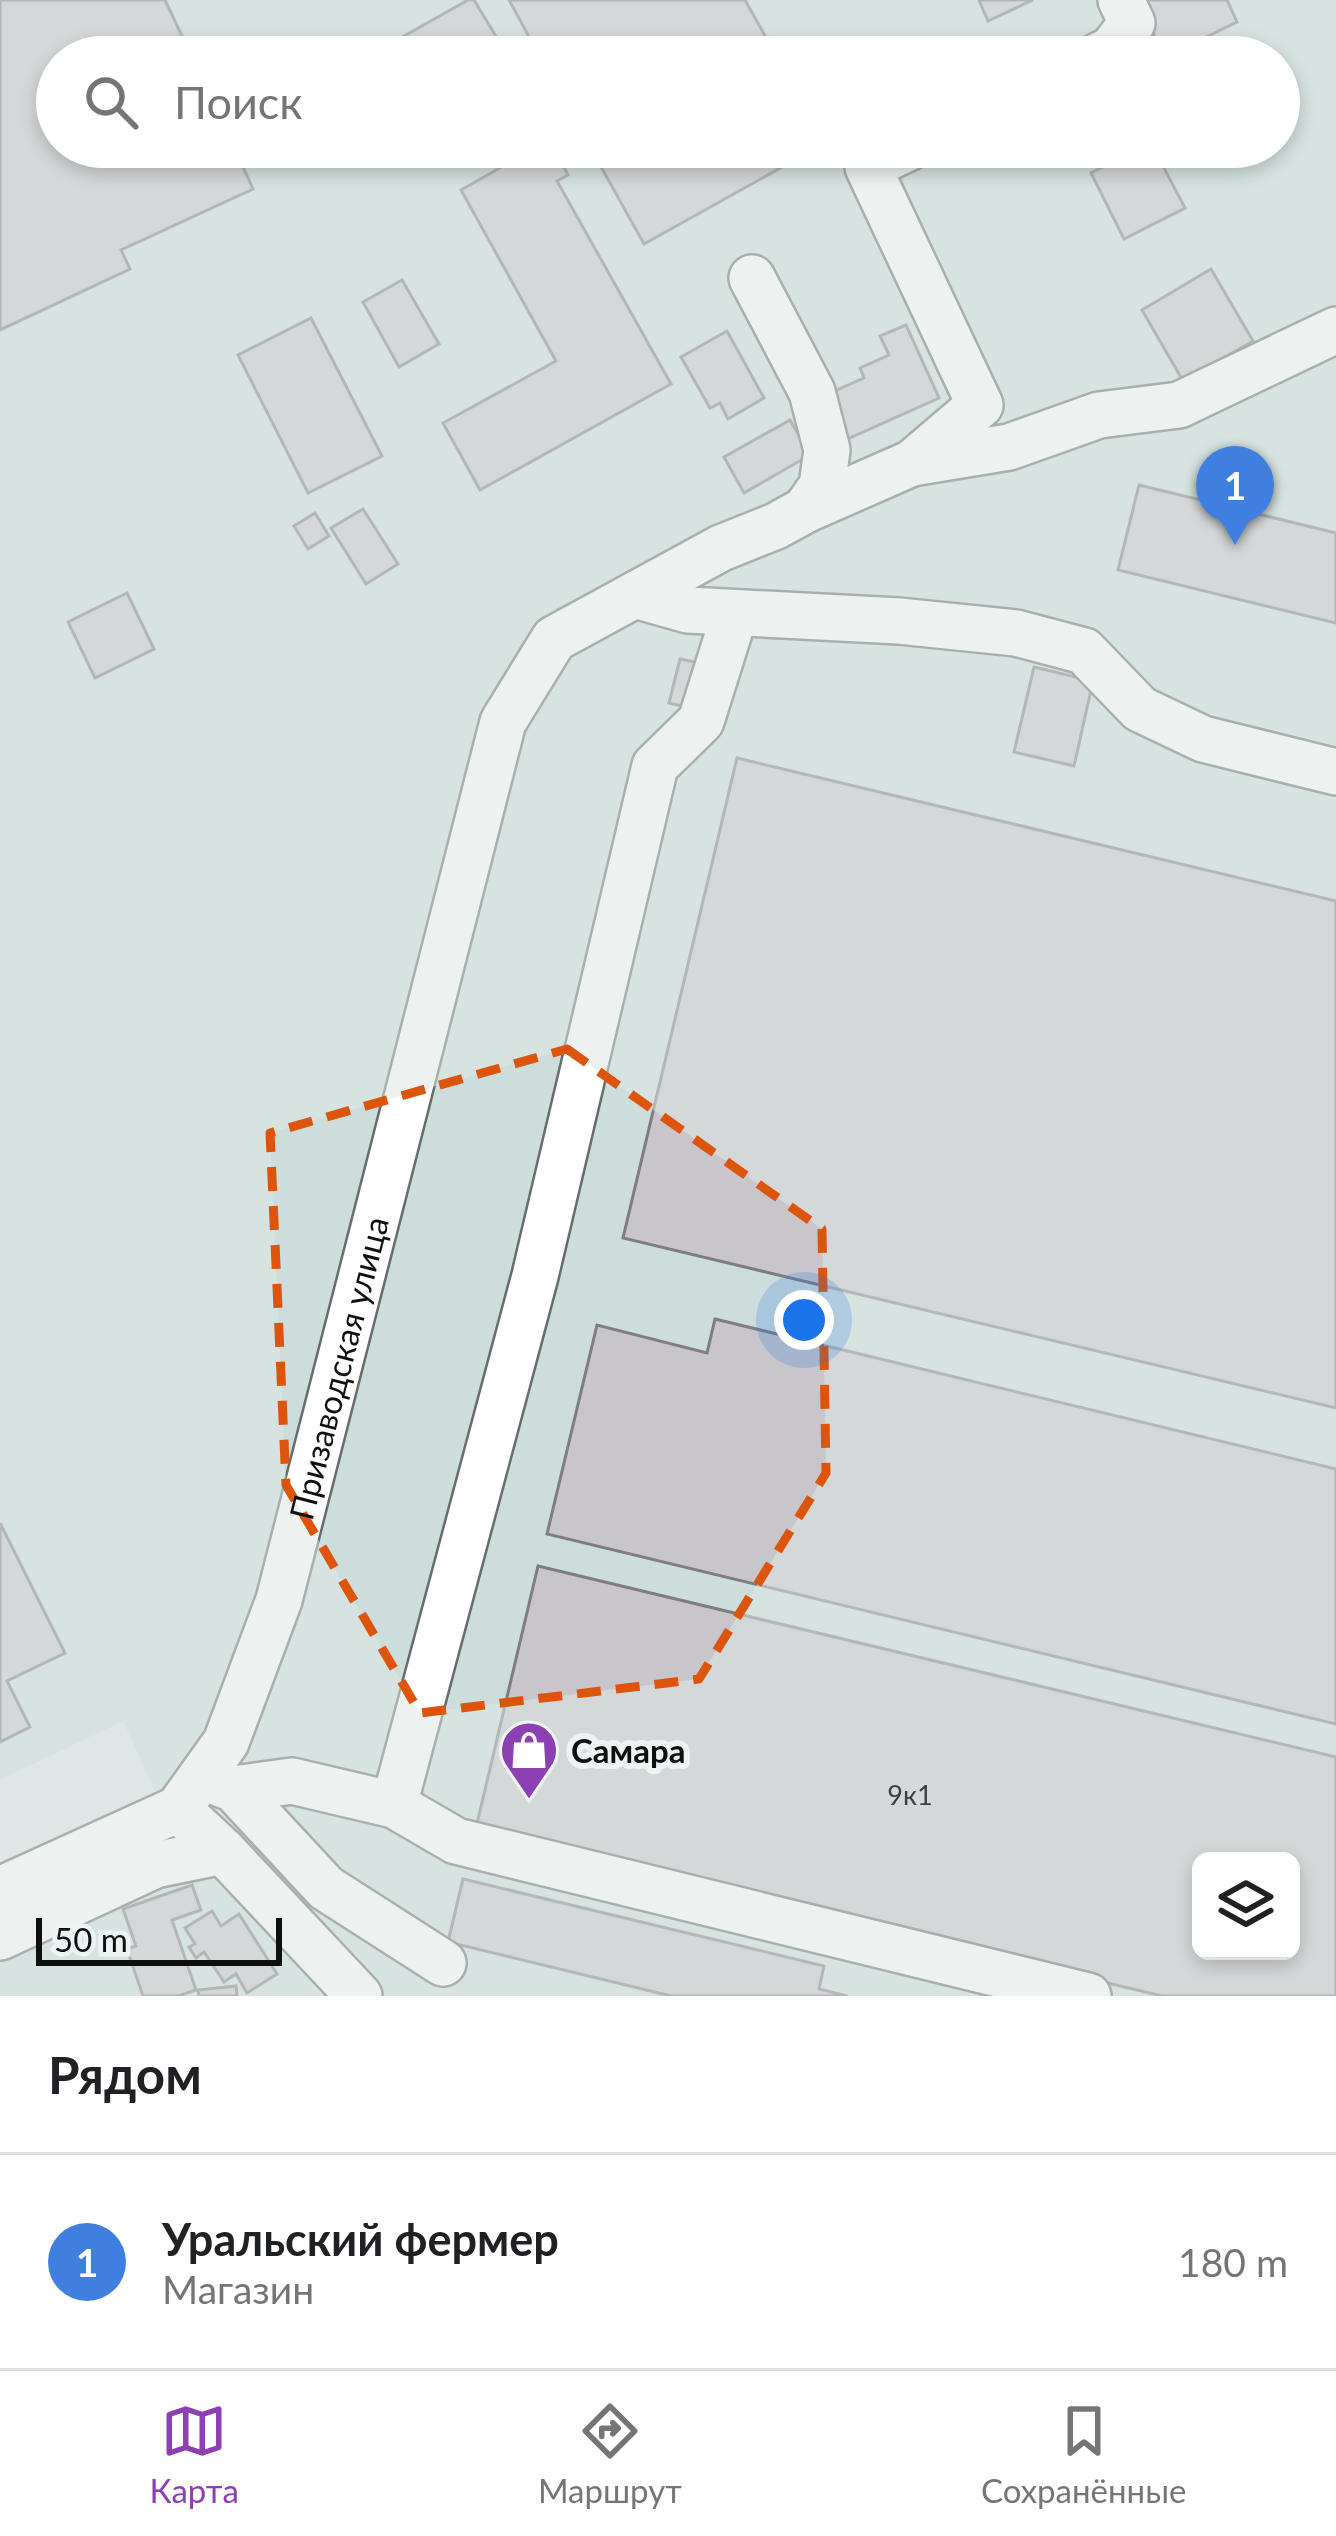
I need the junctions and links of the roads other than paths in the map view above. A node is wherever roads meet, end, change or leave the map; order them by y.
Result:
1 (1121, 0) edge
2 (1122, 36) edge
3 (868, 168) edge
4 (752, 278) dead end
5 (1336, 330) edge
6 (912, 463) junction
7 (805, 510) junction
8 (635, 595) junction
9 (735, 614) junction
10 (1336, 772) edge
11 (204, 1791) junction
12 (394, 1805) junction
13 (223, 1851) junction
14 (0, 1890) edge
15 (0, 1937) edge
16 (443, 1963) dead end
17 (359, 1996) edge
18 (1088, 1996) edge

1 - 2 street
3 - 6 street
4 - 7 street
5 - 6 street
6 - 7 street, Призаводская улица
7 - 8 street, Призаводская улица
8 - 9 street
8 - 11 street, Призаводская улица
9 - 10 street
9 - 12 street
11 - 12 street
11 - 13 street
11 - 14 street
11 - 16 street
12 - 18 street
13 - 15 street
13 - 17 street

